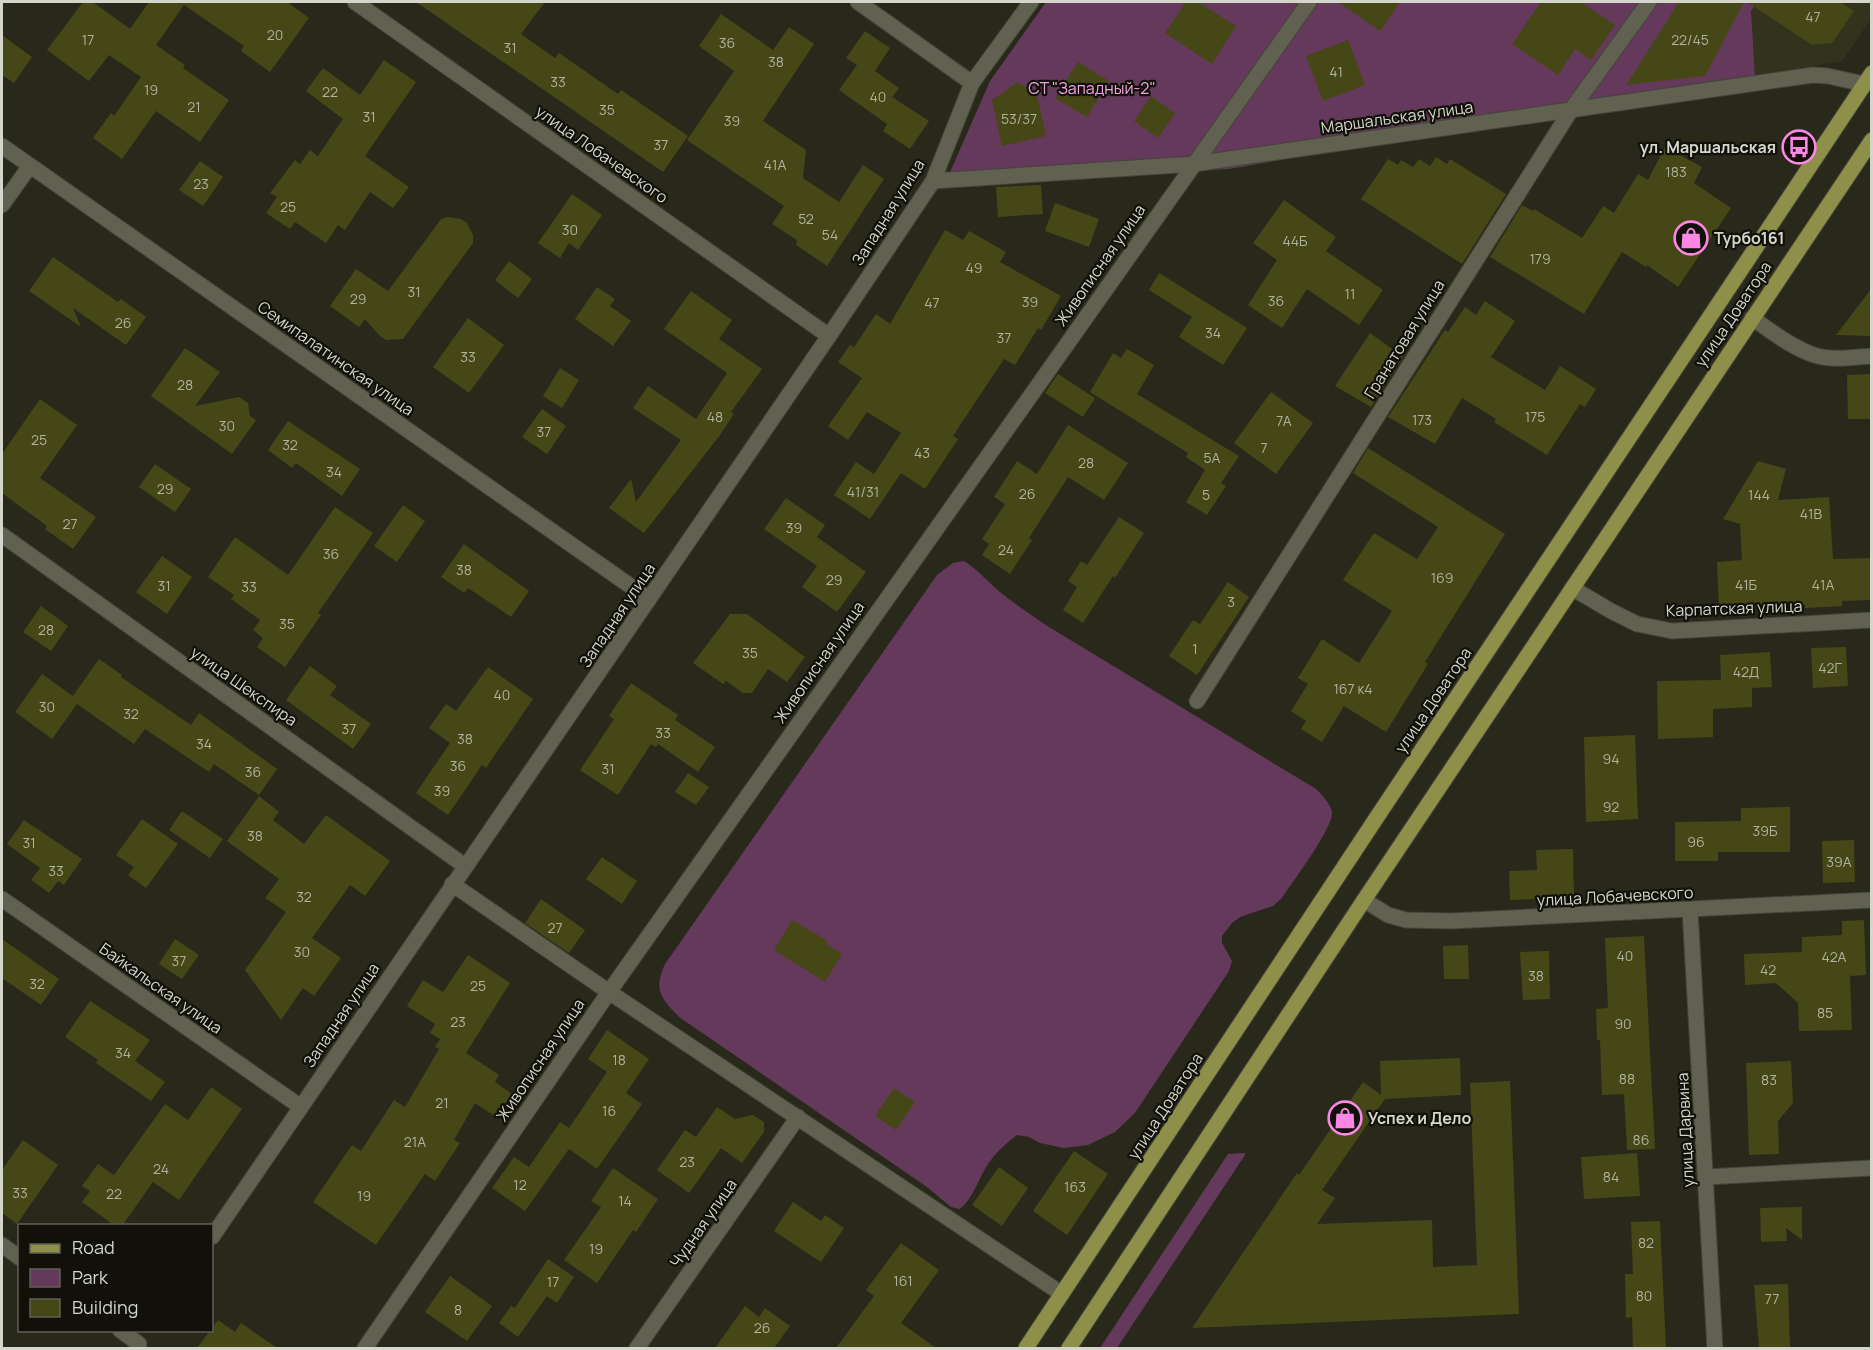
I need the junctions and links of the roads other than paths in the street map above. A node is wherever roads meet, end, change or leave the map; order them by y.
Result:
1 (355, 2) edge
2 (858, 2) edge
3 (1031, 2) edge
4 (1310, 2) edge
5 (1649, 2) edge
6 (1868, 78) edge
7 (972, 83) junction
8 (1571, 110) junction
9 (1872, 140) edge
10 (2, 146) edge
11 (1194, 164) junction
12 (30, 166) junction
13 (933, 181) junction
14 (2, 206) edge
15 (1752, 318) junction
16 (829, 336) junction
17 (1872, 356) edge
18 (2, 535) edge
19 (1572, 588) junction
20 (649, 599) junction
21 (1872, 620) edge
22 (1197, 701) dead end
23 (465, 866) junction
24 (452, 884) junction
25 (2, 899) edge
26 (1364, 900) junction
27 (1872, 900) edge
28 (1690, 910) junction
29 (609, 992) junction
30 (300, 1107) junction
31 (798, 1117) junction
32 (1872, 1168) edge
33 (1706, 1177) junction
34 (213, 1237) edge
35 (2, 1245) edge
36 (18, 1257) edge
37 (1062, 1294) junction
38 (122, 1332) edge
39 (147, 1332) edge
40 (137, 1346) edge
41 (366, 1348) edge
42 (637, 1348) edge
43 (1026, 1348) edge
44 (1069, 1348) edge
45 (1715, 1348) edge

1 - 16 street, улица Лобачевского
2 - 7 street
3 - 7 street, Западная улица
4 - 11 street, Живописная улица
5 - 8 street, Гранатовая улица
6 - 8 street, Маршальская улица
6 - 37 main road, улица Доватора
7 - 13 street, Западная улица
8 - 11 street, Маршальская улица
8 - 22 street, Гранатовая улица
9 - 15 main road, улица Доватора
10 - 12 street, Семипалатинская улица
11 - 13 street, Маршальская улица
11 - 29 street, Живописная улица
12 - 14 street
12 - 20 street, Семипалатинская улица
13 - 16 street, Западная улица
15 - 17 street
15 - 19 main road, улица Доватора
16 - 20 street, Западная улица
18 - 23 street, улица Шекспира
19 - 21 street, Карпатская улица
19 - 26 main road, улица Доватора
20 - 23 street, Западная улица
23 - 24 street, Западная улица
24 - 29 street
24 - 30 street, Западная улица
25 - 30 street, Байкальская улица
26 - 28 street, улица Лобачевского
26 - 44 main road, улица Доватора
27 - 28 street, улица Лобачевского
28 - 33 street, улица Дарвина
29 - 31 street
29 - 41 street, Живописная улица
30 - 34 street, Западная улица
31 - 37 street
31 - 42 street, Чудная улица
32 - 33 street
33 - 45 street, улица Дарвина
35 - 36 street
37 - 43 main road, улица Доватора
38 - 40 street
39 - 40 street

